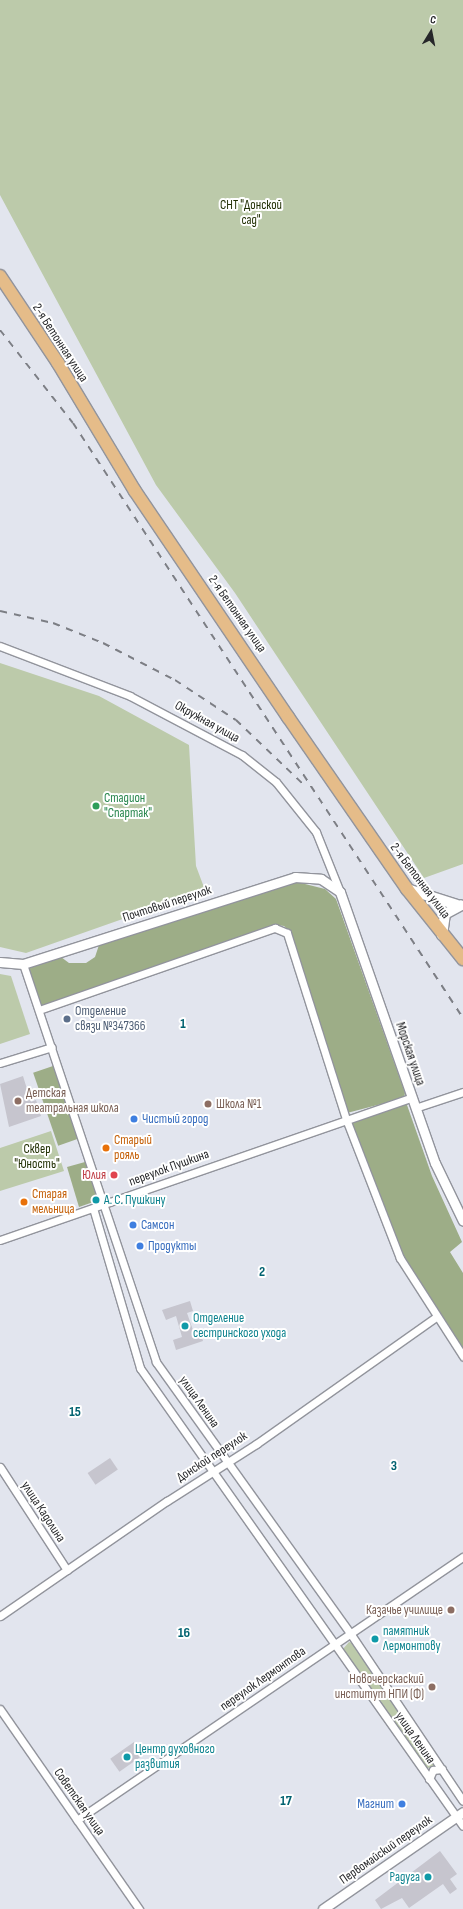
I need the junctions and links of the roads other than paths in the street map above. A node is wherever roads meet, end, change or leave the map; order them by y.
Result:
1 (0, 276) edge
2 (0, 646) edge
3 (407, 889) junction
4 (340, 892) junction
5 (460, 905) edge
6 (442, 935) junction
7 (463, 959) edge
8 (0, 962) edge
9 (23, 964) junction
10 (39, 1010) junction
11 (52, 1047) junction
12 (0, 1063) edge
13 (463, 1092) edge
14 (412, 1097) junction
15 (415, 1108) junction
16 (346, 1119) junction
17 (103, 1204) junction
18 (93, 1208) junction
19 (463, 1221) edge
20 (0, 1240) edge
21 (436, 1317) junction
22 (463, 1356) edge
23 (227, 1462) junction
24 (0, 1467) edge
25 (214, 1471) junction
26 (463, 1557) edge
27 (67, 1570) junction
28 (0, 1616) edge
29 (350, 1634) junction
30 (335, 1643) junction
31 (0, 1709) edge
32 (442, 1769) junction
33 (429, 1779) junction
34 (463, 1801) edge
35 (460, 1814) edge
36 (77, 1820) junction
37 (463, 1826) edge
38 (139, 1909) edge
39 (323, 1909) edge

1 - 3 main road, 2-я Бетонная улица
2 - 4 street, Окружная улица
3 - 5 main road
3 - 6 main road, 2-я Бетонная улица
4 - 9 street, Почтовый переулок
4 - 14 street, Морская улица
5 - 6 main road
6 - 7 main road, 2-я Бетонная улица
8 - 9 street, Почтовый переулок
9 - 10 street, улица Ленина
10 - 11 street, улица Ленина
10 - 16 street
11 - 12 street
11 - 17 street, улица Ленина
13 - 15 street
14 - 15 street, Морская улица
14 - 16 street, переулок Пушкина
15 - 19 street, Морская улица
16 - 17 street, переулок Пушкина
16 - 21 street
17 - 18 street, переулок Пушкина
17 - 23 street, улица Ленина
18 - 20 street, переулок Пушкина
18 - 25 street, улица Ленина
21 - 22 street
21 - 23 street, Донской переулок
23 - 25 street, Донской переулок
23 - 29 street, улица Ленина
24 - 27 street, улица Кадолина
25 - 27 street, Донской переулок
25 - 30 street, улица Ленина
26 - 29 street, переулок Лермонтова
27 - 28 street, Донской переулок
29 - 30 street, переулок Лермонтова
29 - 32 street, улица Ленина
30 - 33 street, улица Ленина
30 - 36 street, переулок Лермонтова
31 - 36 street, Советская улица
32 - 33 street
32 - 34 street, улица Ленина
33 - 35 street, улица Ленина
35 - 37 street, улица Ленина
35 - 39 street, Первомайский переулок
36 - 38 street, Советская улица

